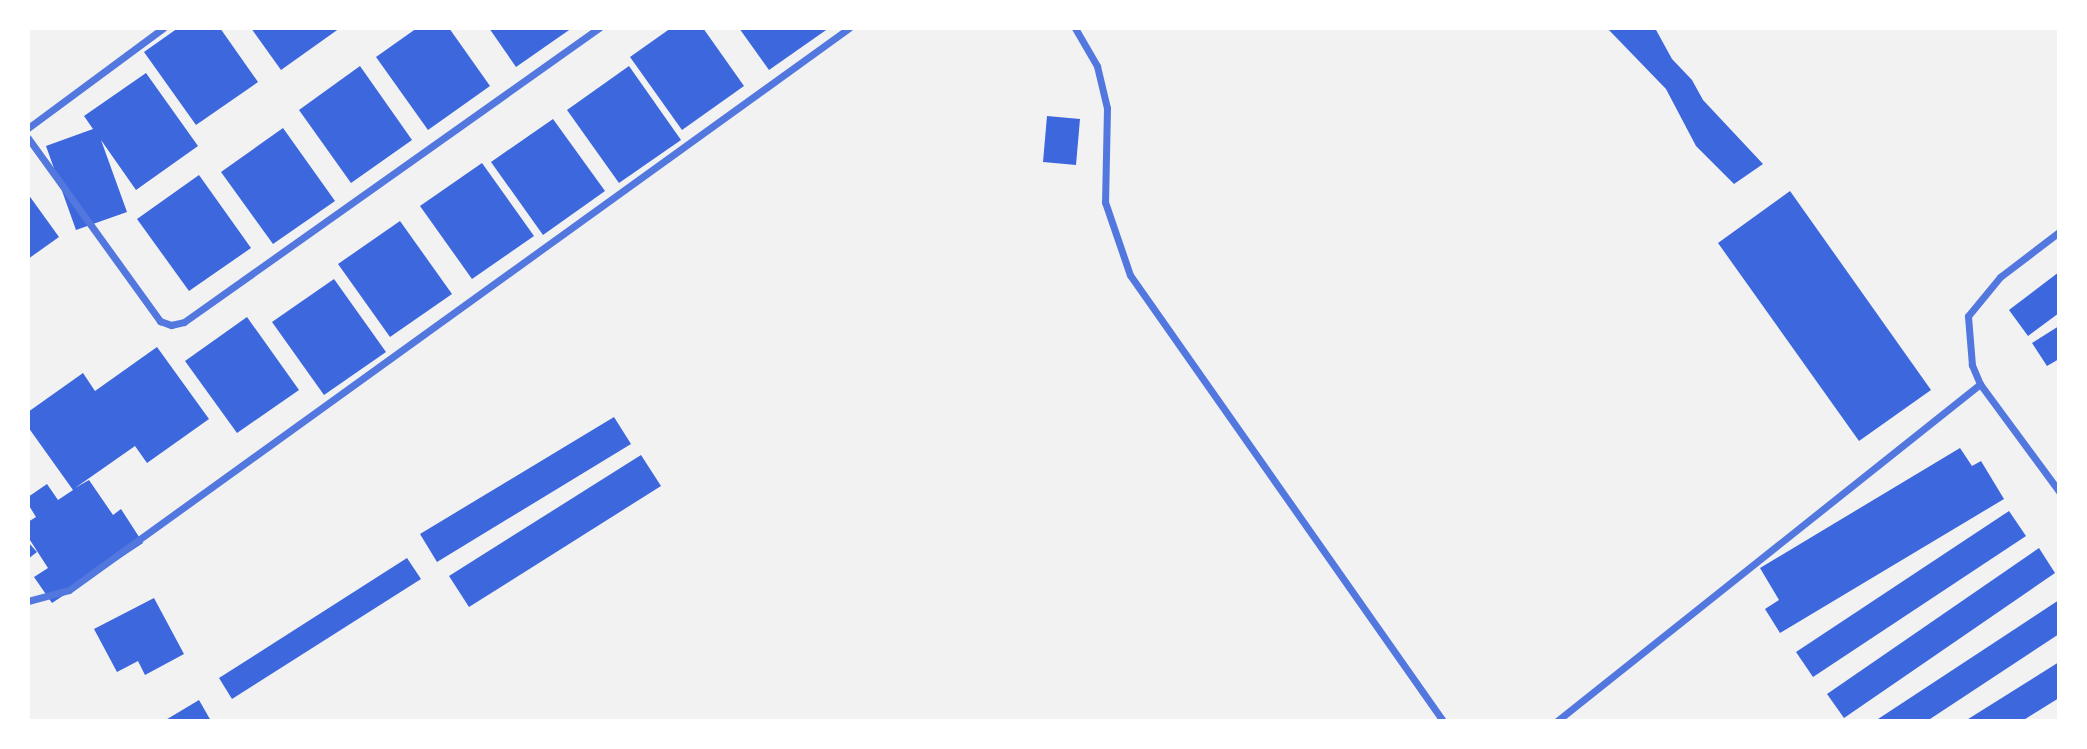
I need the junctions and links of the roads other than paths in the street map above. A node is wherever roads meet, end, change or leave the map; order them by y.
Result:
1 (163, 28) edge
2 (599, 28) edge
3 (849, 28) edge
4 (1074, 28) edge
5 (28, 128) edge
6 (28, 138) edge
7 (2059, 232) edge
8 (1980, 384) junction
9 (2059, 491) edge
10 (28, 601) edge
11 (1443, 721) edge
12 (1557, 721) edge

1 - 5 street
2 - 6 street
3 - 10 street
4 - 11 street
7 - 8 street
8 - 9 street
8 - 12 street

